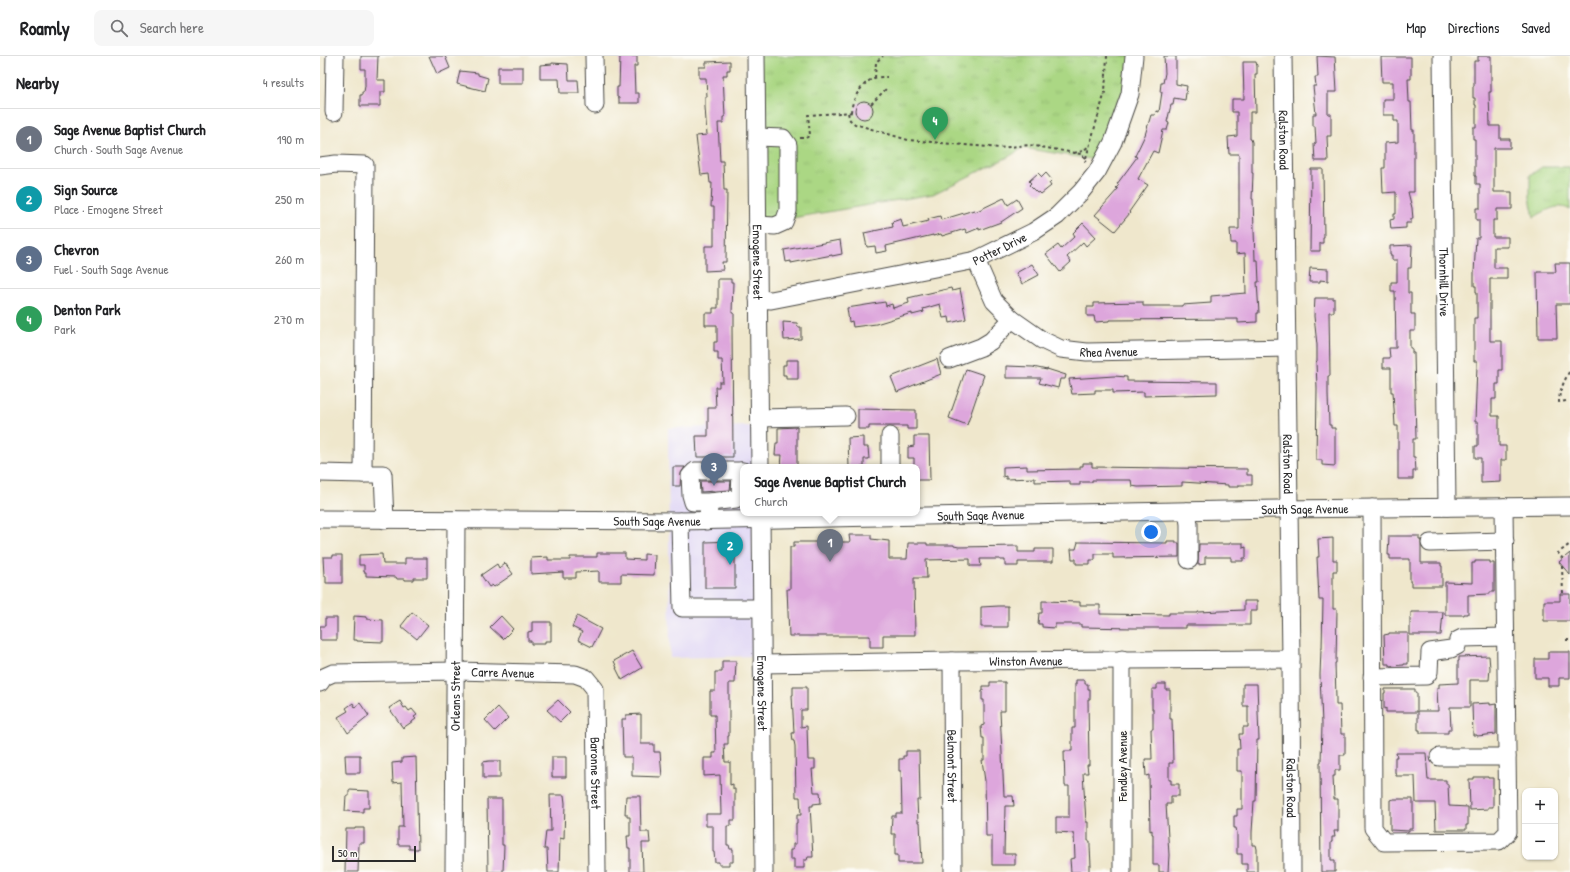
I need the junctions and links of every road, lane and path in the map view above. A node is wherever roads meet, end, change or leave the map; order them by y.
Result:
1 (334, 56) edge
2 (594, 56) edge
3 (756, 56) edge
4 (883, 56) edge
5 (1107, 56) edge
6 (1134, 56) edge
7 (1283, 56) edge
8 (1442, 56) edge
9 (887, 77) dead end
10 (875, 78) junction
11 (886, 89) dead end
12 (871, 104) dead end
13 (595, 105) dead end
14 (334, 112) dead end
15 (850, 112) junction
16 (855, 112) dead end
17 (757, 137) junction
18 (799, 138) dead end
19 (1090, 144) junction
20 (1074, 153) junction
21 (1086, 159) junction
22 (1085, 163) dead end
23 (320, 166) edge
24 (757, 225) junction
25 (976, 260) junction
26 (758, 299) junction
27 (1012, 320) junction
28 (1286, 348) junction
29 (950, 359) dead end
30 (1570, 370) edge
31 (1566, 401) dead end
32 (846, 416) dead end
33 (760, 418) junction
34 (890, 436) dead end
35 (760, 464) edge
36 (890, 464) edge
37 (740, 471) edge
38 (320, 473) edge
39 (363, 474) junction
40 (740, 496) edge
41 (710, 502) junction
42 (1570, 506) edge
43 (1447, 507) junction
44 (1504, 507) junction
45 (1372, 508) junction
46 (1289, 509) junction
47 (1187, 511) junction
48 (920, 515) edge
49 (761, 516) edge
50 (320, 519) edge
51 (385, 520) junction
52 (456, 520) junction
53 (680, 521) junction
54 (707, 521) junction
55 (1504, 541) junction
56 (1430, 543) dead end
57 (1570, 544) edge
58 (1563, 559) dead end
59 (1188, 560) dead end
60 (1562, 566) dead end
61 (1563, 594) dead end
62 (761, 608) junction
63 (1506, 636) junction
64 (1566, 640) dead end
65 (1570, 640) edge
66 (1291, 659) junction
67 (1122, 660) junction
68 (952, 661) junction
69 (762, 664) junction
70 (456, 671) junction
71 (1372, 677) junction
72 (586, 678) joint
73 (322, 680) edge
74 (1440, 757) dead end
75 (1507, 757) junction
76 (454, 872) edge
77 (597, 872) edge
78 (764, 872) edge
79 (953, 872) edge
80 (1122, 872) edge
81 (1292, 872) edge

1 - 14 street
2 - 13 street
3 - 17 street, Emogene Street
4 - 10 path
5 - 19 path
6 - 25 street, Potter Drive
7 - 28 street, Ralston Road
8 - 43 street, Thornhill Drive
9 - 10 path
10 - 15 path
11 - 12 path
15 - 16 path
15 - 18 path
15 - 20 path
17 - 24 street, Emogene Street
17 - 24 street
19 - 20 path
19 - 21 path
20 - 21 path
21 - 22 path
23 - 39 street
24 - 26 street, Emogene Street
25 - 26 street, Potter Drive
25 - 27 street, Rhea Avenue
26 - 33 street, Emogene Street
27 - 28 street, Rhea Avenue
27 - 29 street
28 - 46 street, Ralston Road
30 - 31 path
32 - 33 street
33 - 35 street, Emogene Street
34 - 36 street
37 - 41 street
38 - 39 street
39 - 51 street
40 - 41 street
41 - 54 street
42 - 44 street, South Sage Avenue
43 - 44 street, South Sage Avenue
43 - 45 street, South Sage Avenue
44 - 55 street
45 - 46 street, South Sage Avenue
45 - 71 street
46 - 47 street, South Sage Avenue
46 - 66 street, Ralston Road
47 - 48 street, South Sage Avenue
47 - 59 street
49 - 54 street, South Sage Avenue
49 - 62 street, Emogene Street
50 - 51 street, South Sage Avenue
51 - 52 street, South Sage Avenue
52 - 53 street, South Sage Avenue
52 - 70 street, Orleans Street
53 - 54 street, South Sage Avenue
53 - 62 street
55 - 56 street
55 - 63 street
57 - 58 path
60 - 61 path
62 - 69 street, Emogene Street
63 - 71 street
63 - 75 street
64 - 65 path
66 - 67 street, Winston Avenue
66 - 81 street, Ralston Road
67 - 68 street, Winston Avenue
67 - 80 street, Fendley Avenue
68 - 69 street, Winston Avenue
68 - 79 street, Belmont Street
69 - 78 street, Emogene Street
70 - 72 street, Carre Avenue
70 - 73 street, Carre Avenue
70 - 76 street, Orleans Street
71 - 75 street
72 - 77 street, Baronne Street
74 - 75 street

